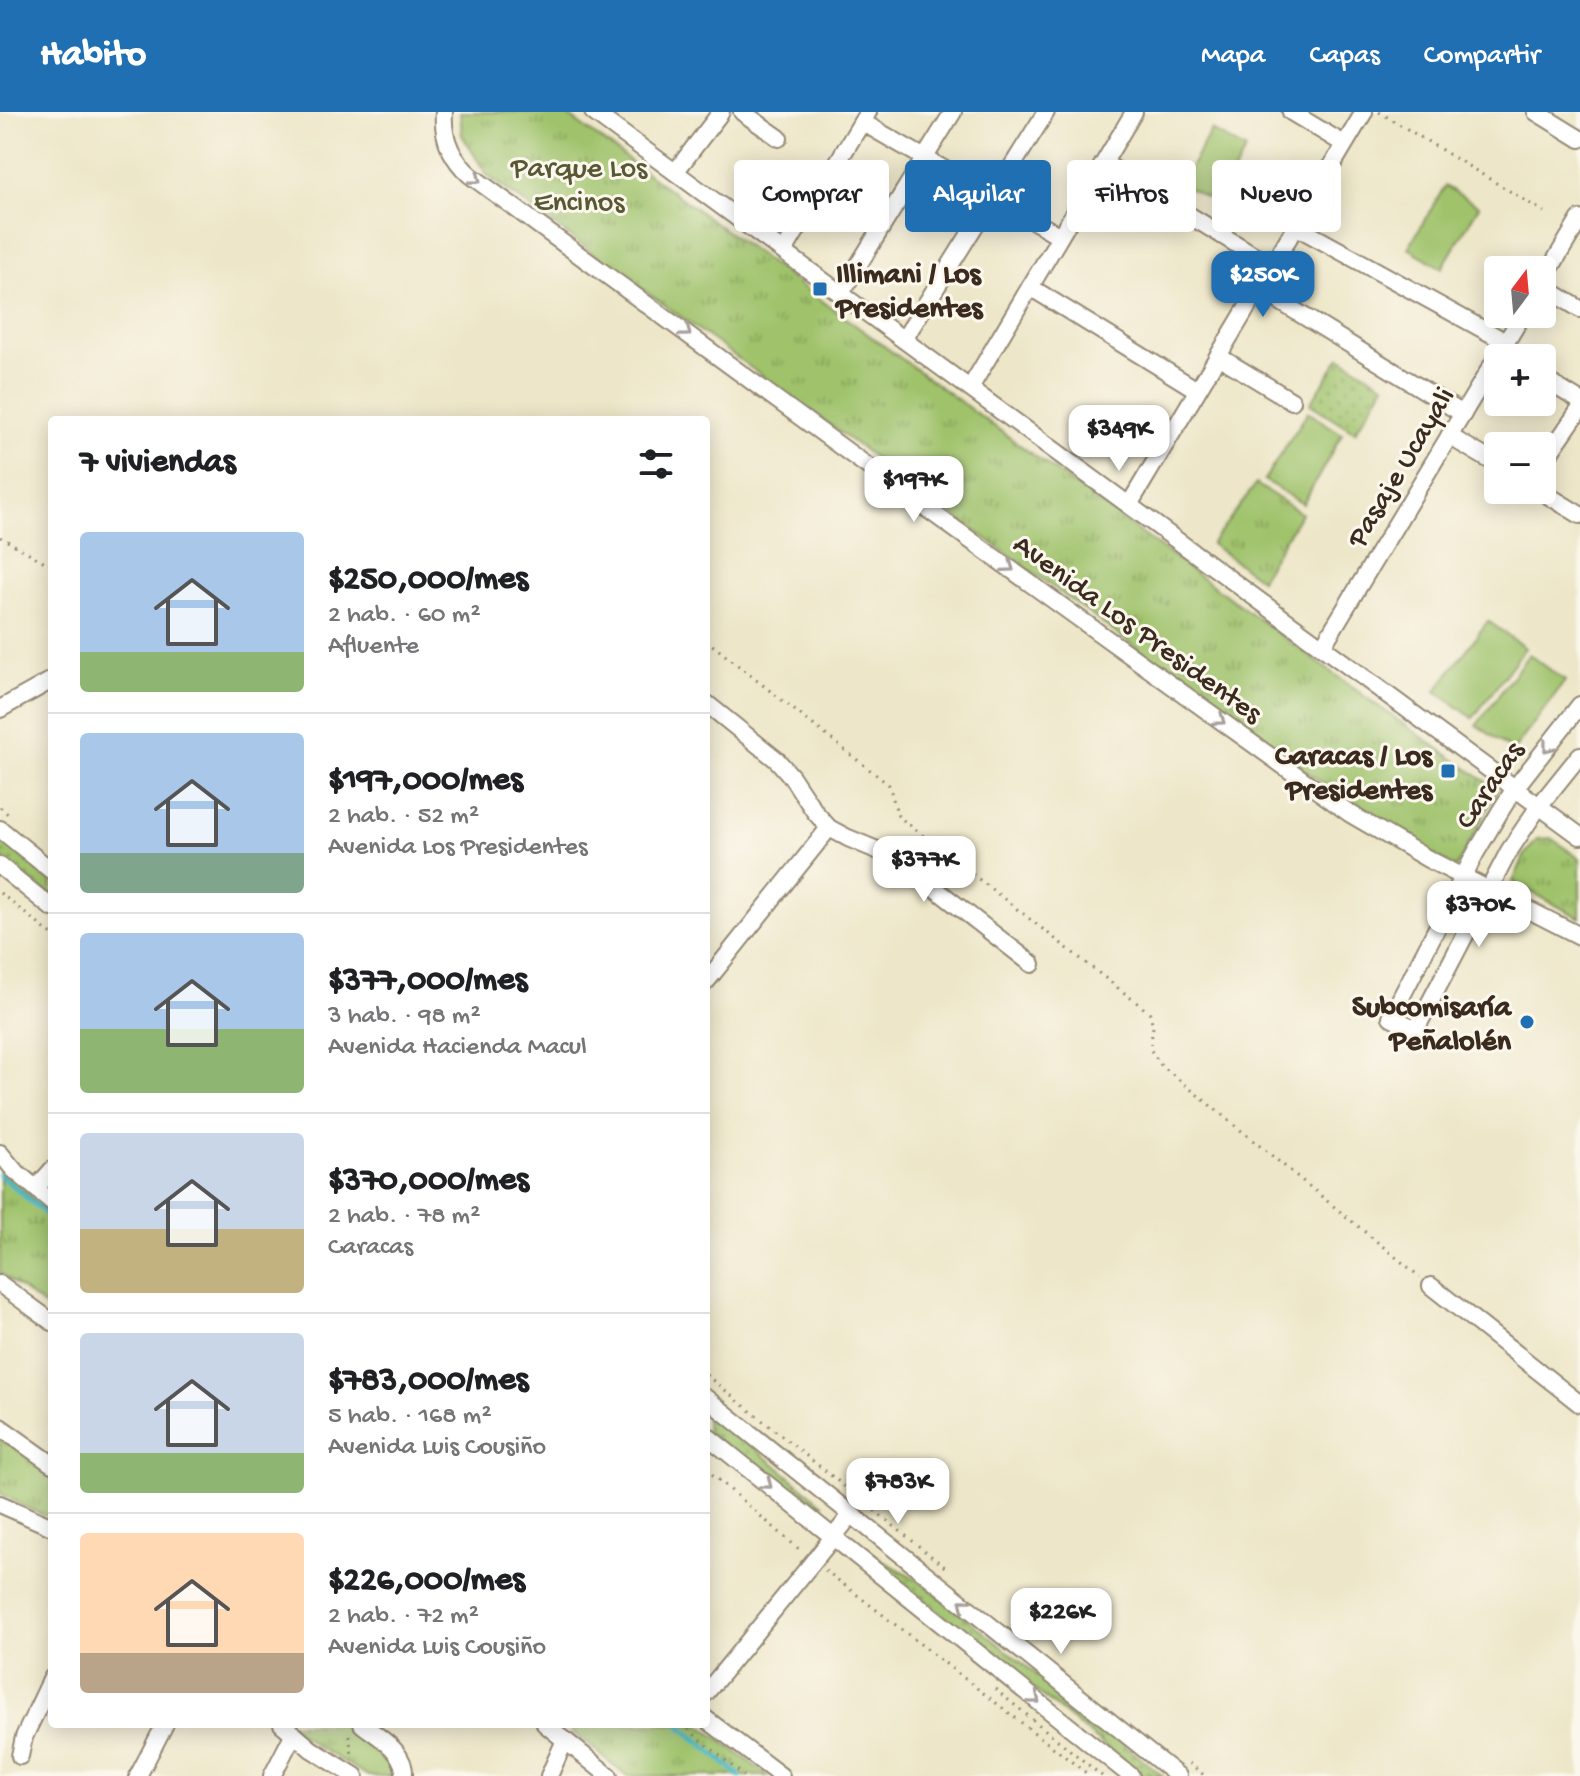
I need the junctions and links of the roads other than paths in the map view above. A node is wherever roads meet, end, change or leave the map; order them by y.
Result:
1 (444, 112) edge
2 (593, 112) edge
3 (721, 112) edge
4 (742, 112) edge
5 (953, 112) edge
6 (1046, 112) edge
7 (1134, 112) edge
8 (1291, 112) edge
9 (1364, 112) edge
10 (1536, 112) edge
11 (865, 117) edge
12 (779, 138) dead end
13 (1580, 139) edge
14 (1344, 144) junction
15 (924, 158) junction
16 (928, 160) edge
17 (1016, 160) edge
18 (1106, 160) edge
19 (1334, 160) edge
20 (676, 171) junction
21 (1196, 219) edge
22 (1580, 219) edge
23 (1067, 224) edge
24 (1051, 231) edge
25 (971, 232) edge
26 (1292, 232) edge
27 (1305, 232) edge
28 (1060, 236) junction
29 (784, 251) junction
30 (1556, 260) edge
31 (1272, 266) junction
32 (1030, 287) junction
33 (1258, 288) junction
34 (841, 293) junction
35 (1556, 293) edge
36 (1580, 309) edge
37 (904, 339) junction
38 (1493, 344) edge
39 (1218, 356) junction
40 (1484, 382) edge
41 (1556, 386) edge
42 (970, 388) junction
43 (1197, 390) junction
44 (1292, 401) dead end
45 (1580, 401) edge
46 (1580, 409) edge
47 (1463, 414) junction
48 (1449, 436) junction
49 (1556, 444) edge
50 (1484, 457) edge
51 (1556, 500) edge
52 (1129, 505) junction
53 (1580, 515) edge
54 (1322, 647) junction
55 (48, 682) edge
56 (1580, 705) edge
57 (710, 706) edge
58 (0, 709) edge
59 (1580, 755) edge
60 (1515, 788) junction
61 (1539, 806) junction
62 (829, 828) junction
63 (0, 829) edge
64 (1580, 836) edge
65 (0, 866) edge
66 (48, 868) edge
67 (1464, 877) junction
68 (1487, 889) junction
69 (48, 905) edge
70 (1580, 936) edge
71 (1032, 964) dead end
72 (710, 977) edge
73 (0, 1153) edge
74 (48, 1174) edge
75 (36, 1188) junction
76 (48, 1198) edge
77 (0, 1284) edge
78 (1431, 1286) road end
79 (48, 1319) edge
80 (710, 1401) edge
81 (1580, 1404) edge
82 (0, 1427) edge
83 (710, 1438) edge
84 (48, 1461) edge
85 (0, 1504) edge
86 (852, 1514) junction
87 (48, 1525) edge
88 (833, 1538) junction
89 (48, 1686) edge
90 (710, 1688) edge
91 (710, 1722) edge
92 (163, 1728) edge
93 (367, 1728) edge
94 (550, 1728) edge
95 (288, 1730) edge
96 (565, 1740) junction
97 (20, 1756) dead end
98 (354, 1775) edge
99 (138, 1776) edge
100 (272, 1776) edge
101 (404, 1776) edge
102 (549, 1776) edge
103 (609, 1776) edge
104 (781, 1776) edge
105 (1131, 1776) edge
106 (1178, 1776) edge

1 -> 67 street, Avenida Los Presidentes
2 - 20 street
3 - 20 street
4 - 12 street
5 - 15 street
6 - 17 street
7 - 18 street
8 - 14 street
9 - 14 street
10 - 13 street
11 - 15 street
11 - 29 street
14 - 19 street
15 - 16 street
15 - 34 street
20 - 29 street
21 - 31 street
22 - 30 street
23 - 28 street
24 - 28 street
25 - 37 street
26 - 31 street
27 - 38 street
28 - 32 street
29 - 34 street
31 - 33 street
32 - 42 street
32 - 43 street
33 - 39 street
33 - 47 street
34 - 37 street
35 - 36 street
37 - 42 street
39 - 43 street
39 - 44 street
40 - 47 street, Pasaje Ucayali
41 - 45 street
42 - 52 street
43 - 52 street
46 - 49 street
47 - 48 street, Pasaje Ucayali
48 - 50 street
48 - 54 street, Pasaje Ucayali
51 - 53 street
52 - 54 street
54 - 60 street
55 - 58 street
56 -> 60 street, Caracas
57 - 62 street
59 - 61 street, Caracas
60 - 61 street
60 - 67 street, Caracas
61 - 64 street
61 - 68 street, Caracas
62 - 71 street
62 - 72 street
63 - 66 street
65 - 69 street
67 - 68 street, Avenida Los Presidentes
67 - 68 street, Caracas
68 - 70 street, Avenida Los Presidentes
73 - 75 street
74 - 75 street
75 - 76 street
77 - 79 street
78 - 81 street
80 - 86 street
82 - 84 street
83 -> 88 street
85 - 87 street
86 - 88 street
106 -> 86 street
88 - 90 street
88 -> 105 street
89 - 97 street
91 - 104 street
92 - 99 street
93 - 101 street
94 - 96 street
95 - 98 street
95 - 100 street
96 - 102 street
96 - 103 street

